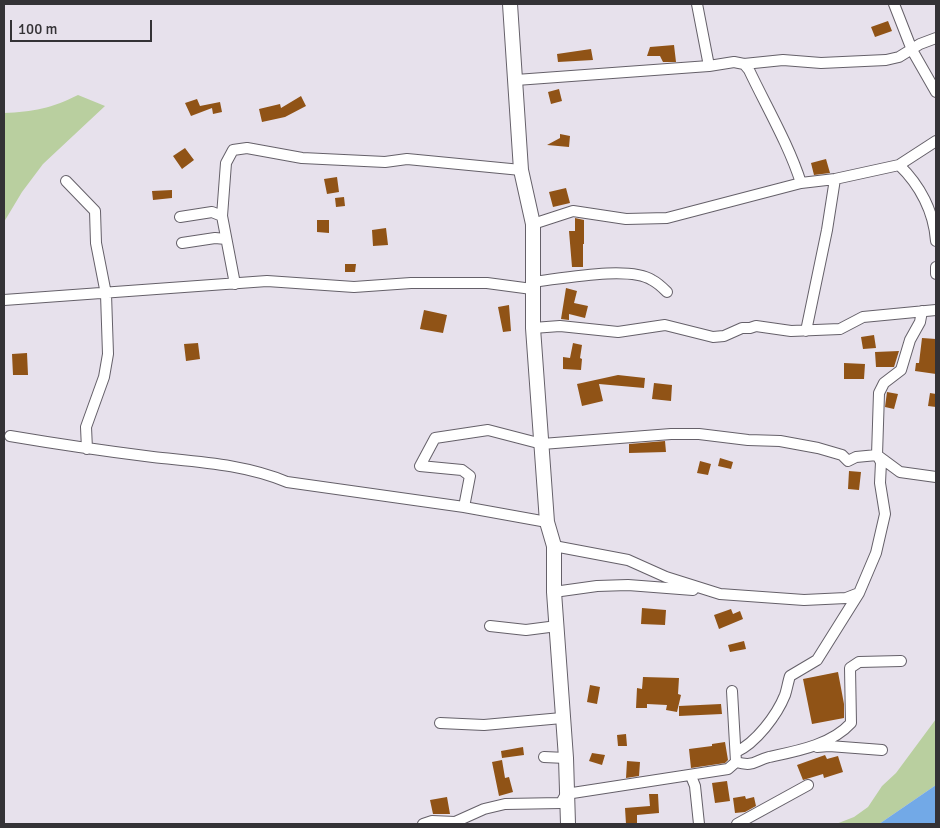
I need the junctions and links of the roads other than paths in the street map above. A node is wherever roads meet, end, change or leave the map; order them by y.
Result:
1 (510, 4) edge
2 (697, 4) edge
3 (894, 4) edge
4 (936, 38) edge
5 (912, 50) junction
6 (744, 64) junction
7 (709, 66) junction
8 (516, 80) junction
9 (936, 92) edge
10 (936, 141) edge
11 (899, 165) junction
12 (521, 170) junction
13 (835, 179) junction
14 (66, 181) dead end
15 (801, 183) junction
16 (222, 216) junction
17 (180, 217) dead end
18 (533, 224) junction
19 (226, 239) junction
20 (936, 241) edge
21 (182, 243) dead end
22 (936, 267) edge
23 (936, 274) edge
24 (235, 284) junction
25 (532, 286) junction
26 (667, 292) dead end
27 (106, 294) junction
28 (4, 300) edge
29 (936, 310) edge
30 (922, 311) junction
31 (533, 328) junction
32 (806, 331) junction
33 (10, 436) dead end
34 (542, 444) junction
35 (87, 449) junction
36 (876, 454) junction
37 (936, 477) edge
38 (464, 507) junction
39 (547, 522) junction
40 (554, 546) junction
41 (554, 592) junction
42 (859, 593) junction
43 (720, 594) junction
44 (490, 626) dead end
45 (557, 626) junction
46 (901, 661) dead end
47 (732, 692) dead end
48 (562, 718) junction
49 (440, 723) dead end
50 (808, 748) junction
51 (882, 750) dead end
52 (544, 757) dead end
53 (736, 757) junction
54 (566, 758) junction
55 (691, 776) junction
56 (808, 785) dead end
57 (566, 794) junction
58 (423, 824) edge
59 (568, 824) edge
60 (699, 824) edge
61 (737, 824) edge

1 - 8 main road
2 - 7 street
3 - 5 street
4 - 5 street
5 - 6 street
5 - 9 street
6 - 7 street
6 - 15 street
7 - 8 street
8 - 12 main road
10 - 11 street
11 - 13 street
11 - 20 street
12 - 16 street
12 - 18 main road
13 - 15 street
13 - 32 street
14 - 27 street
15 - 18 street
16 - 17 street
16 - 19 street
18 - 25 main road
19 - 21 street
19 - 24 street
22 - 23 street
24 - 25 street
24 - 27 street
25 - 26 street
25 - 31 main road
27 - 28 street
27 - 35 street
29 - 30 street
30 - 32 street
30 - 36 street
31 - 32 street
31 - 34 main road
33 - 35 street
34 - 36 street
34 - 38 street
34 - 39 main road
35 - 38 street
36 - 37 street
36 - 42 street
38 - 39 street
39 - 40 main road
40 - 41 main road
40 - 43 street
41 - 43 street
41 - 45 main road
42 - 43 street
42 - 53 street
44 - 45 street
45 - 48 main road
46 - 50 street
47 - 53 street
48 - 49 street
48 - 54 main road
50 - 51 street
50 - 53 street
52 - 54 street
53 - 55 street
54 - 57 main road
55 - 57 street
55 - 60 street
56 - 61 street
57 - 58 street
57 - 59 main road

